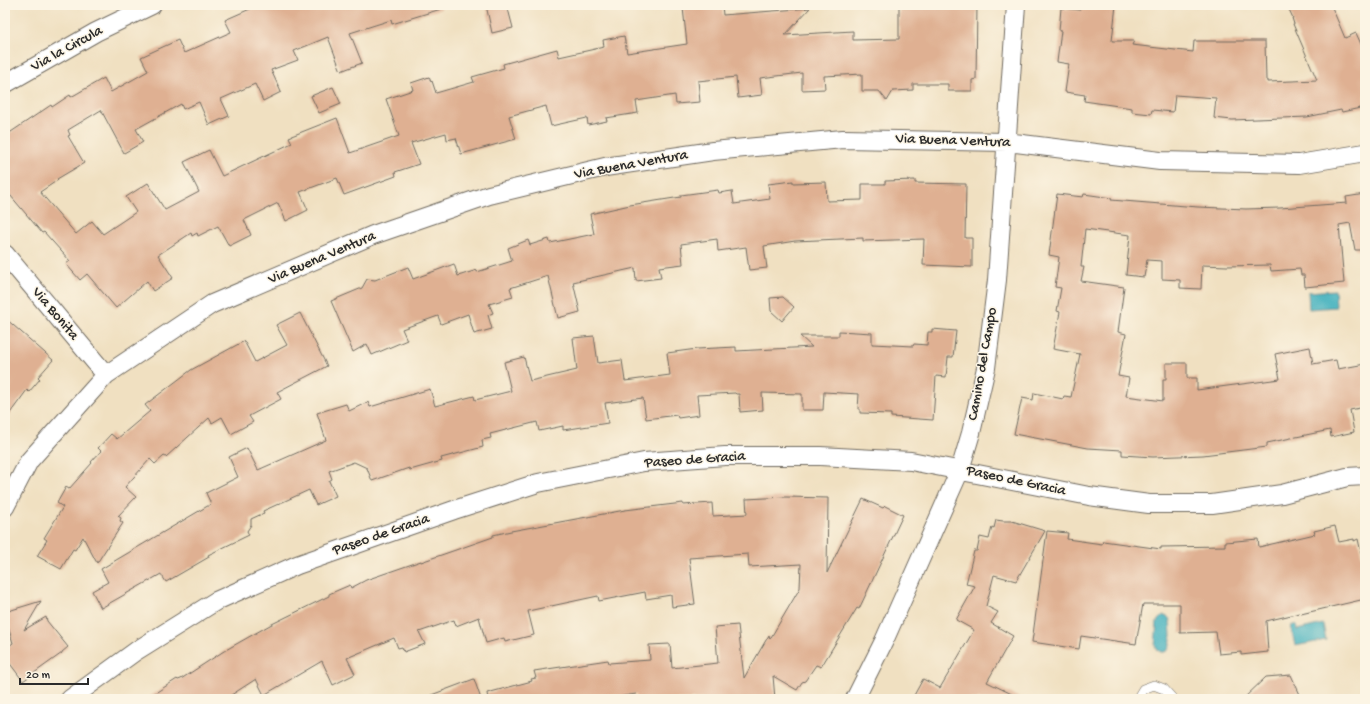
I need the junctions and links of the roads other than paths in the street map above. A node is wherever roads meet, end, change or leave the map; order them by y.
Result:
1 (152, 5) edge
2 (1016, 5) edge
3 (5, 84) edge
4 (1007, 142) junction
5 (1365, 153) edge
6 (5, 254) edge
7 (106, 375) junction
8 (960, 470) junction
9 (1365, 476) edge
10 (5, 507) edge
11 (70, 699) edge
12 (855, 699) edge
13 (1137, 699) edge
14 (1173, 699) edge

1 - 3 street, Via la Circula
2 - 4 street, Camino del Campo
4 - 5 street, Via Buena Ventura
4 - 7 street, Via Buena Ventura
4 - 8 street, Camino del Campo
6 - 7 street, Via Bonita
7 - 10 street, Via Buena Ventura
8 - 9 street, Paseo de Gracia
8 - 11 street, Paseo de Gracia
8 - 12 street, Camino del Campo
13 - 14 lane

